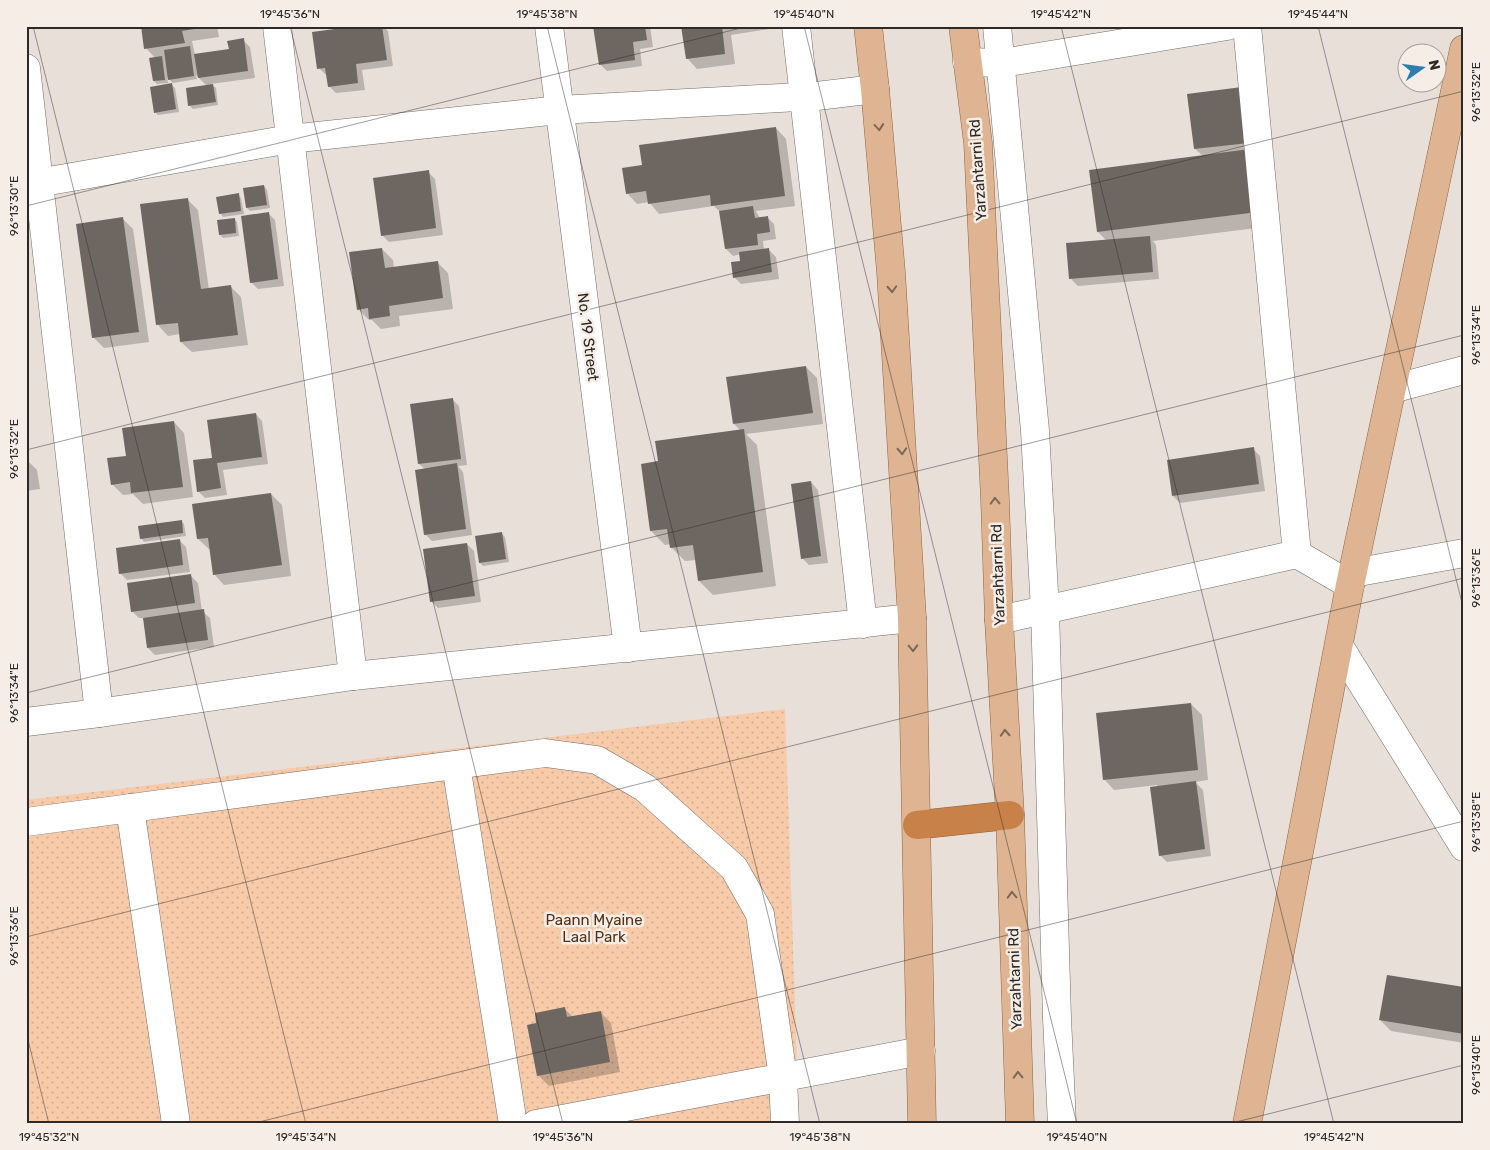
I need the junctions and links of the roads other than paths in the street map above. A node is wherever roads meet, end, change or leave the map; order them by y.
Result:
1 (277, 26) edge
2 (549, 26) edge
3 (796, 26) edge
4 (868, 26) edge
5 (963, 26) edge
6 (997, 26) edge
7 (1226, 26) edge
8 (1247, 26) edge
9 (1464, 49) edge
10 (967, 62) junction
11 (1002, 63) junction
12 (26, 68) edge
13 (875, 89) junction
14 (804, 96) junction
15 (559, 110) junction
16 (290, 139) junction
17 (33, 184) edge
18 (1464, 370) edge
19 (1392, 388) junction
20 (1464, 553) edge
21 (1297, 554) junction
22 (1352, 580) junction
23 (1045, 610) junction
24 (912, 618) junction
25 (998, 620) junction
26 (863, 624) junction
27 (1339, 646) junction
28 (628, 648) junction
29 (354, 676) junction
30 (98, 713) junction
31 (26, 722) edge
32 (456, 765) junction
33 (130, 808) junction
34 (1010, 815) junction
35 (26, 822) edge
36 (917, 825) junction
37 (1464, 847) edge
38 (921, 1050) junction
39 (783, 1078) junction
40 (176, 1124) edge
41 (513, 1124) edge
42 (536, 1124) edge
43 (785, 1124) edge
44 (922, 1124) edge
45 (1020, 1124) edge
46 (1062, 1124) edge
47 (1247, 1124) edge

1 - 16 street
2 - 15 street, No. 19 Street
3 - 14 street
4 - 13 main road
5 - 10 main road, Yarzahtarni Rd
6 - 11 street
7 - 11 street
8 - 21 street
9 - 19 main road
10 - 11 street
25 -> 10 main road, Yarzahtarni Rd
11 - 23 street
12 - 17 street
13 - 14 street
13 -> 24 main road
14 - 15 street
14 - 26 street
15 - 16 street
15 - 28 street, No. 19 Street
16 - 17 street
16 - 29 street
17 - 30 street
18 - 19 street
19 - 22 main road
20 - 22 street
21 - 22 street
21 - 23 street
22 - 27 main road
23 - 25 street
23 - 46 street
24 - 26 street
24 -> 36 main road
34 -> 25 main road, Yarzahtarni Rd
26 - 28 street
27 - 37 street
27 - 47 main road
28 - 29 street
29 - 30 street
30 - 31 street
32 - 33 street
32 - 39 street
32 - 41 street
33 - 35 street
33 - 40 street
34 - 36 highway
45 -> 34 main road, Yarzahtarni Rd
36 - 38 main road
38 - 39 street
38 - 44 main road
39 - 42 street
39 - 43 street

